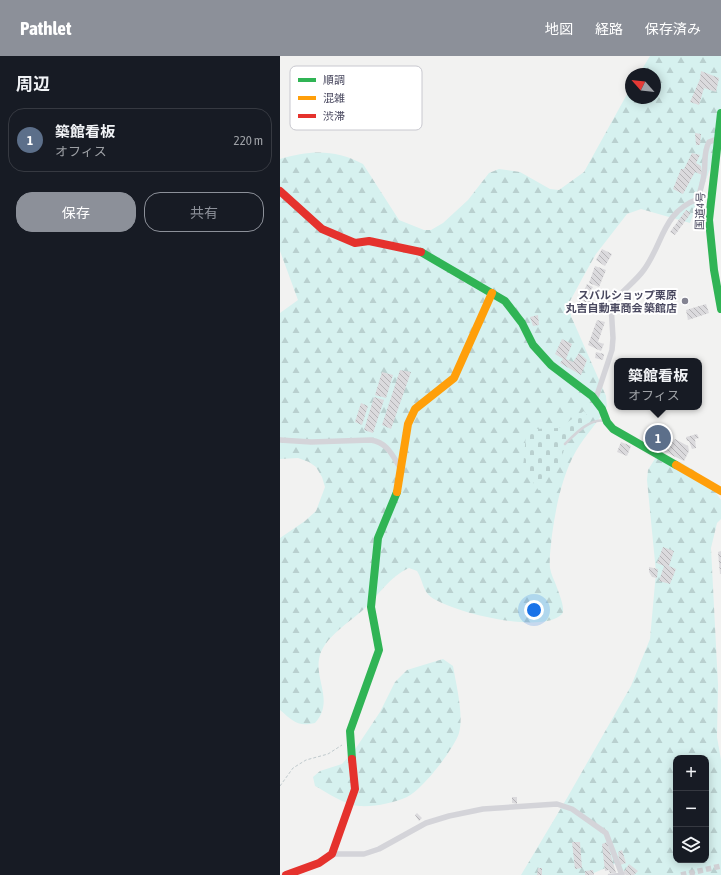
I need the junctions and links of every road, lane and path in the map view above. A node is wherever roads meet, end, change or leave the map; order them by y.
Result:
1 (721, 113) edge
2 (717, 139) junction
3 (280, 191) edge
4 (698, 199) junction
5 (709, 220) junction
6 (492, 292) junction
7 (721, 309) edge
8 (595, 401) junction
9 (607, 422) junction
10 (280, 440) edge
11 (565, 444) dead end
12 (401, 469) junction
13 (721, 491) edge
14 (350, 740) junction
15 (280, 786) edge
16 (332, 854) junction
17 (621, 874) edge
18 (286, 875) edge
19 (609, 875) edge

1 - 2 main road, 国道4号
2 - 4 street
2 - 5 main road, 国道4号
3 - 6 main road
4 - 5 street
4 - 8 street
5 - 7 main road, 国道4号
6 - 8 main road
6 - 12 main road
8 - 9 main road
9 - 11 lane
9 - 13 main road
10 - 12 street
12 - 14 main road
14 - 15 path
14 - 16 main road
16 - 17 street
16 - 18 main road
17 - 19 lane

